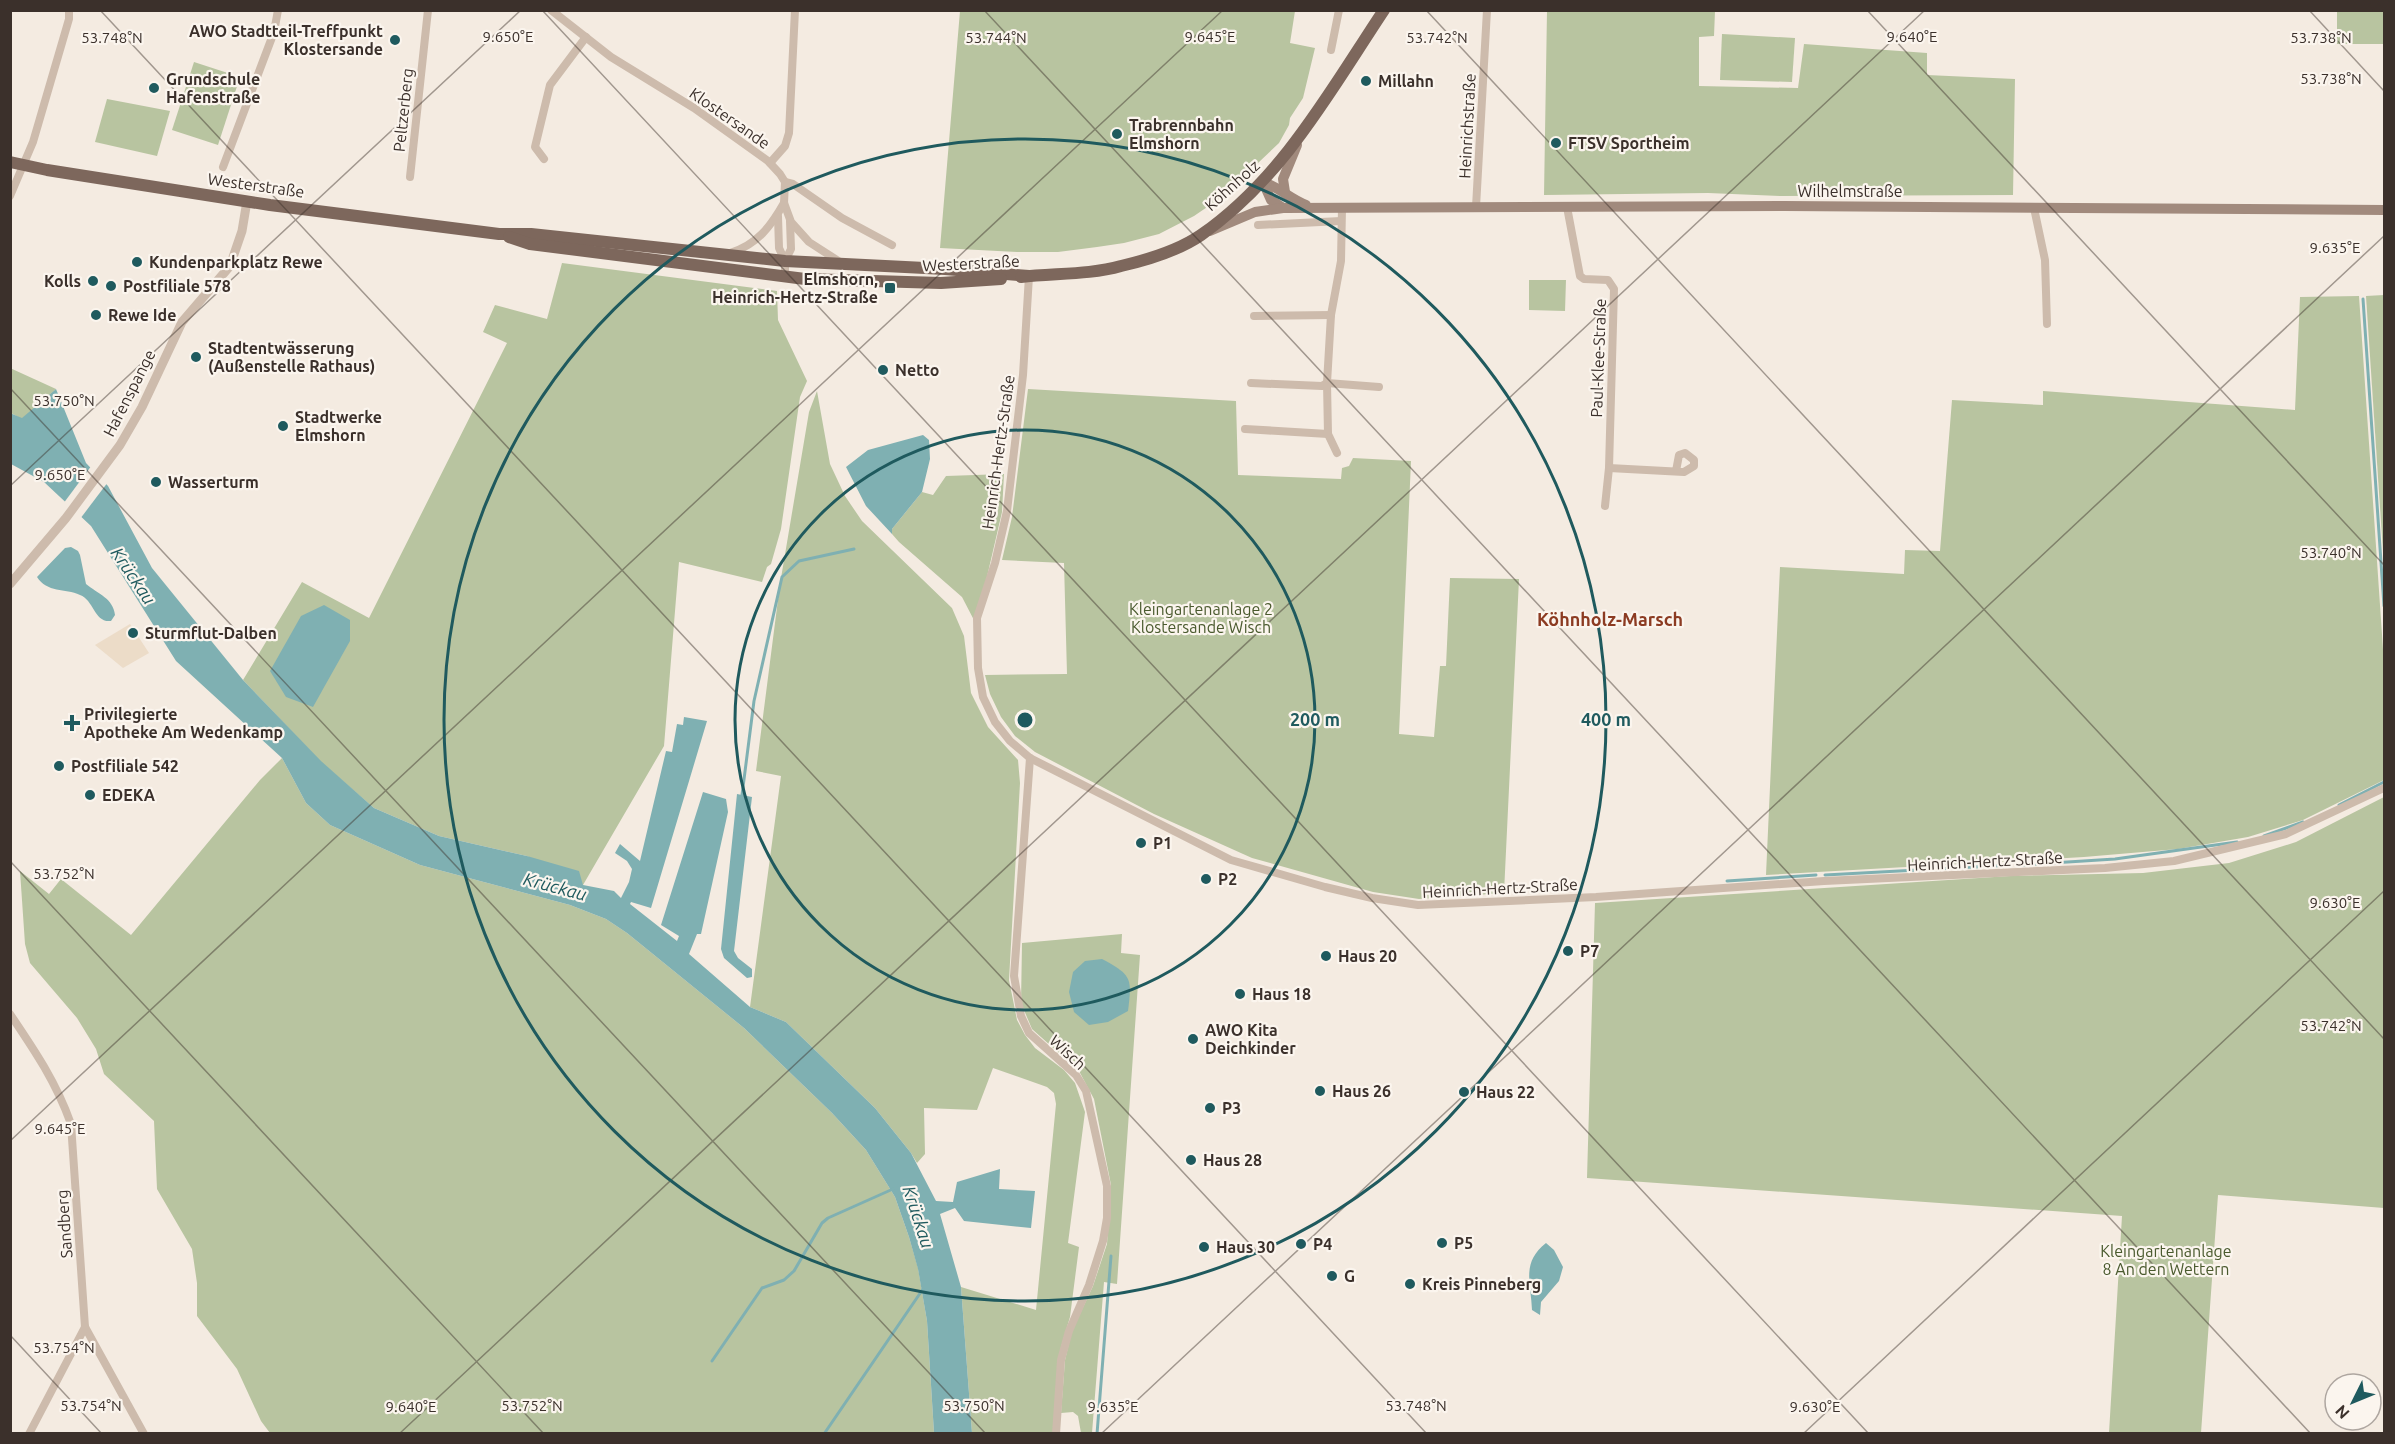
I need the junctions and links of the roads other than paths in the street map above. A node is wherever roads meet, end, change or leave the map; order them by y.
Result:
1 (69, 10) edge
2 (278, 10) edge
3 (428, 10) edge
4 (551, 10) edge
5 (795, 10) edge
6 (1339, 10) edge
7 (1384, 10) edge
8 (1487, 10) edge
9 (586, 37) junction
10 (1331, 50) dead end
11 (1302, 134) junction
12 (544, 159) dead end
13 (16, 163) edge
14 (770, 163) junction
15 (223, 167) dead end
16 (410, 177) dead end
17 (784, 182) junction
18 (1263, 182) junction
19 (1285, 192) junction
20 (10, 196) edge
21 (247, 201) junction
22 (784, 203) junction
23 (1476, 207) junction
24 (1567, 207) junction
25 (1283, 208) junction
26 (1315, 208) junction
27 (1342, 208) junction
28 (2034, 208) junction
29 (2385, 210) edge
30 (778, 214) junction
31 (790, 216) junction
32 (1341, 221) junction
33 (1258, 225) dead end
34 (499, 234) junction
35 (1200, 236) junction
36 (892, 245) dead end
37 (726, 255) junction
38 (785, 261) junction
39 (844, 264) junction
40 (1029, 276) junction
41 (784, 277) junction
42 (1331, 315) junction
43 (1254, 316) dead end
44 (2047, 324) dead end
45 (1251, 383) dead end
46 (1327, 383) junction
47 (1379, 387) dead end
48 (1245, 429) dead end
49 (1328, 434) junction
50 (1337, 453) dead end
51 (1609, 468) junction
52 (1676, 471) dead end
53 (1605, 506) dead end
54 (10, 584) edge
55 (1030, 758) junction
56 (2385, 788) edge
57 (10, 1014) edge
58 (85, 1327) junction
59 (29, 1434) edge
60 (144, 1434) edge
61 (1056, 1434) edge

1 - 13 street
2 - 15 street
3 - 16 street, Peltzerberg
4 - 9 street, Klostersande
5 - 14 street
6 - 10 street
7 - 11 main road, Köhnholz
8 - 23 street, Heinrichstraße
9 - 12 street
9 - 14 street, Klostersande
11 - 18 main road, Köhnholz
11 - 19 main road
13 - 20 street
13 - 21 main road, Westerstraße
14 - 17 street, Klostersande
17 - 22 street
17 - 36 street, Klostersande
18 - 19 main road, Wilhelmstraße
18 - 25 main road
18 - 35 main road, Köhnholz
19 - 26 main road, Wilhelmstraße
21 - 34 main road, Westerstraße
21 - 54 street, Hafenspange
22 - 30 street
22 - 31 street
23 - 24 main road, Wilhelmstraße
23 - 27 main road, Wilhelmstraße
24 - 28 main road, Wilhelmstraße
24 - 51 street, Paul-Klee-Straße
25 - 26 main road, Wilhelmstraße
25 - 35 main road, Wilhelmstraße
26 - 27 main road, Wilhelmstraße
27 - 32 street
28 - 29 main road, Wilhelmstraße
28 - 44 street
30 - 37 street
30 - 38 street
31 - 38 street
31 - 39 street
32 - 33 street
32 - 42 street
34 - 37 main road, Westerstraße
34 - 41 main road, Westerstraße
35 - 40 main road, Köhnholz
37 - 38 main road, Westerstraße
38 - 39 main road, Westerstraße
38 - 41 street
39 - 40 main road, Westerstraße
40 - 41 main road, Westerstraße
40 - 55 street, Heinrich-Hertz-Straße
42 - 43 street
42 - 46 street
45 - 46 street
46 - 47 street
46 - 49 street
48 - 49 street
49 - 50 street
51 - 52 street
51 - 53 street, Paul-Klee-Straße
55 - 56 street, Heinrich-Hertz-Straße
55 - 61 street, Wisch
57 - 58 street, Sandberg
58 - 59 street
58 - 60 street, Sandberg

